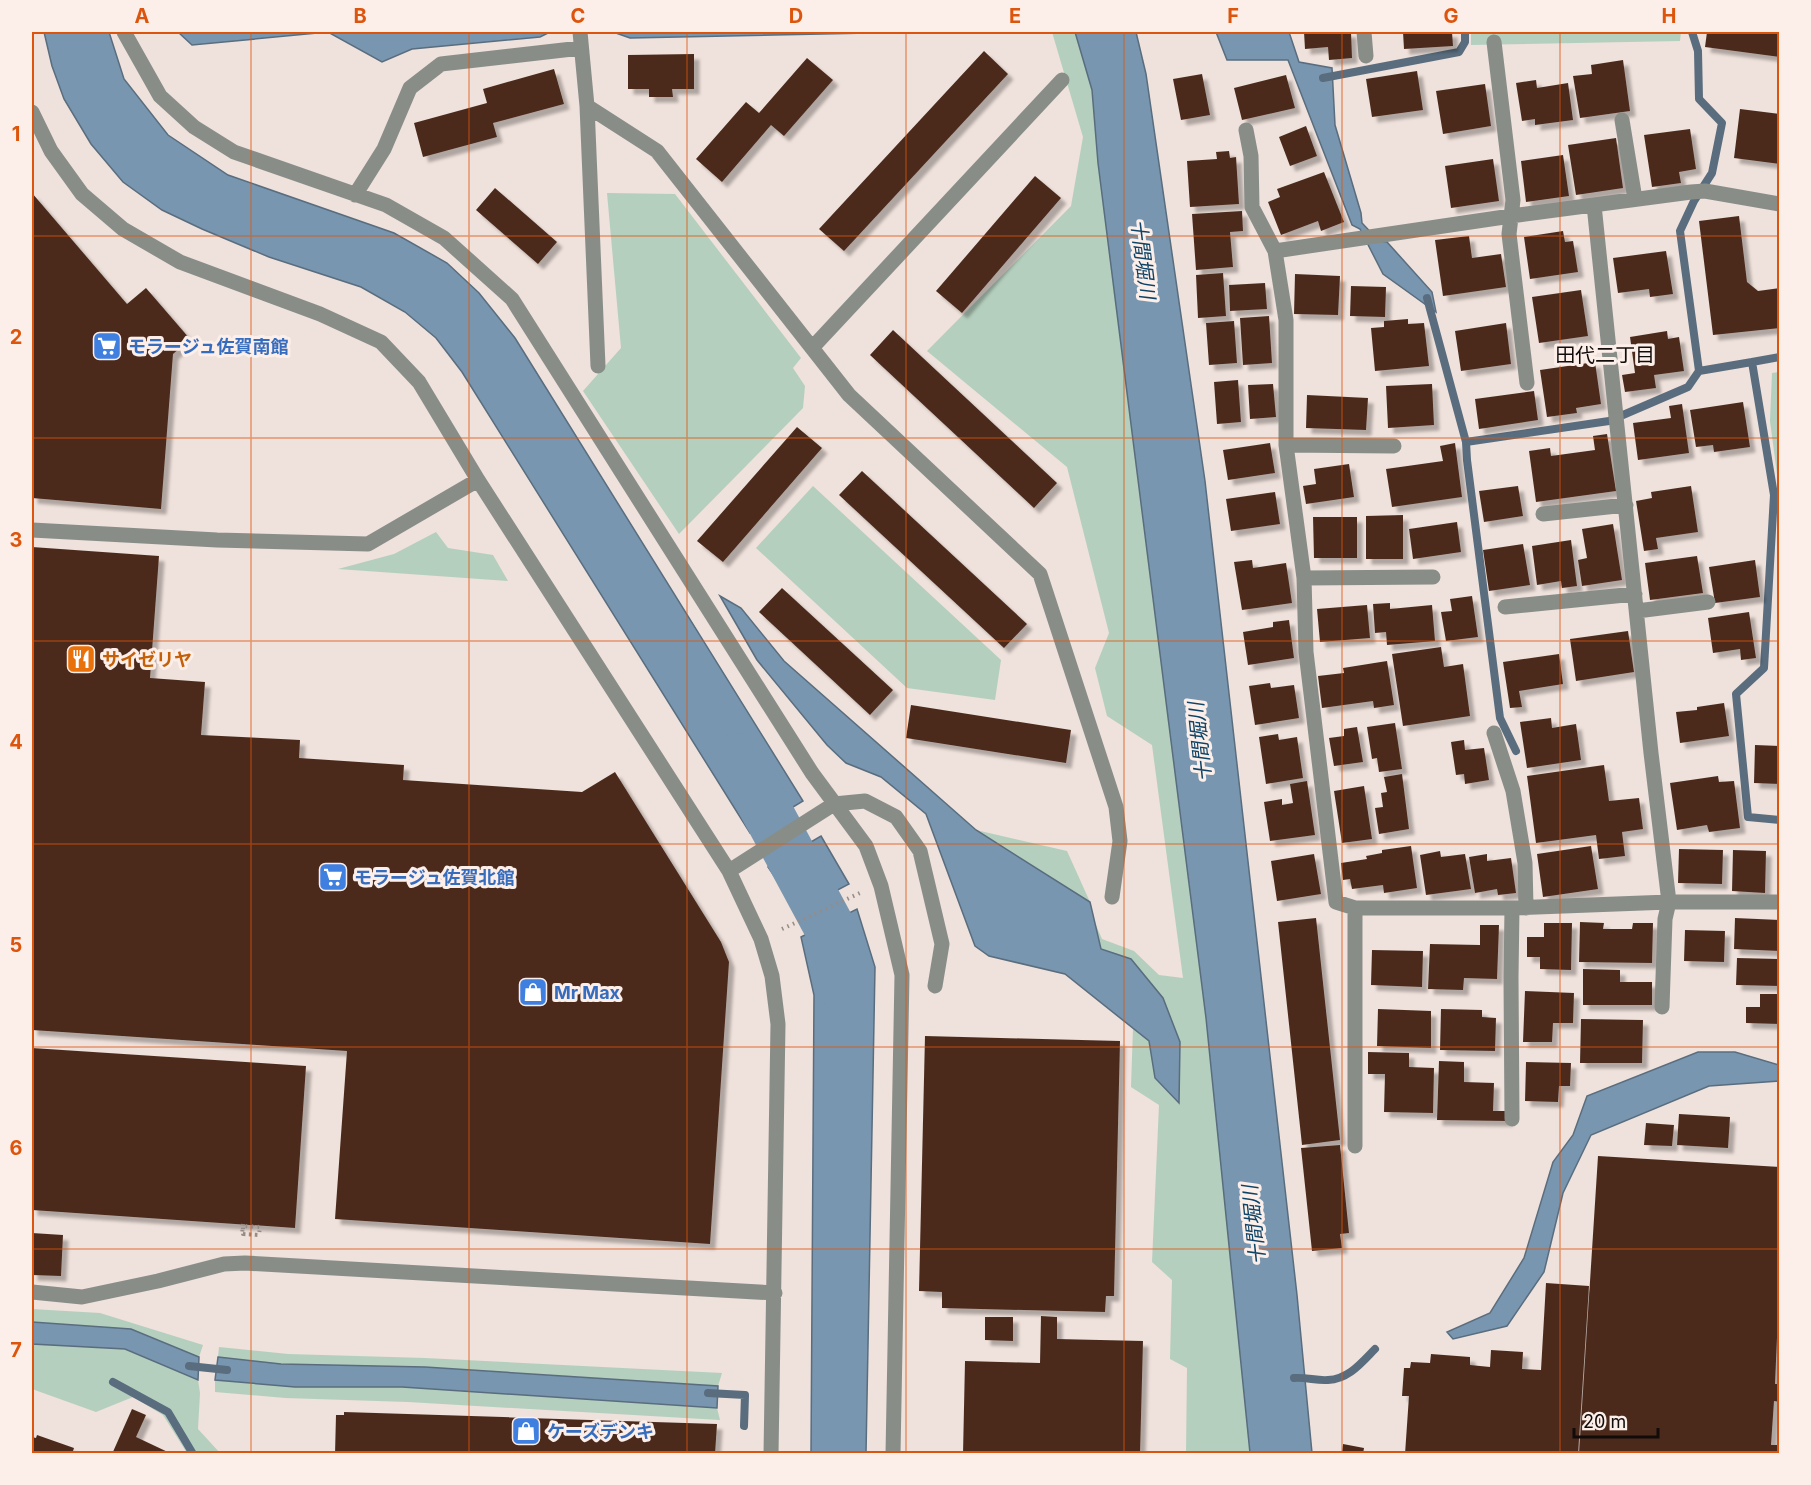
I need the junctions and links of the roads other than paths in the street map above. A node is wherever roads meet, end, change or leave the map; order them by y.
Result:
1 (124, 32) edge
2 (1364, 32) edge
3 (581, 37) edge
4 (1494, 42) dead end
5 (1366, 56) dead end
6 (1062, 80) dead end
7 (587, 106) junction
8 (32, 112) edge
9 (1622, 120) dead end
10 (1246, 130) dead end
11 (355, 195) junction
12 (1635, 199) junction
13 (1779, 204) edge
14 (1594, 205) junction
15 (1511, 216) junction
16 (1275, 251) junction
17 (812, 348) junction
18 (598, 366) dead end
19 (1527, 383) dead end
20 (1286, 446) junction
21 (1394, 446) dead end
22 (478, 480) junction
23 (1626, 505) junction
24 (1543, 514) dead end
25 (32, 530) edge
26 (1433, 577) dead end
27 (1305, 578) junction
28 (1635, 594) junction
29 (1707, 602) dead end
30 (1505, 607) dead end
31 (1637, 611) junction
32 (1494, 733) dead end
33 (831, 807) junction
34 (729, 871) junction
35 (1112, 897) dead end
36 (1669, 902) junction
37 (1779, 902) edge
38 (1354, 908) junction
39 (1519, 908) junction
40 (935, 986) dead end
41 (1662, 1008) dead end
42 (1512, 1119) dead end
43 (1355, 1146) dead end
44 (32, 1292) edge
45 (775, 1293) junction
46 (771, 1454) edge
47 (893, 1454) edge

1 - 11 street
2 - 5 street
3 - 7 street
3 - 11 street
4 - 15 street
6 - 17 street
7 - 17 street
7 - 18 street
8 - 22 street
9 - 12 street
10 - 16 street
11 - 33 street
12 - 13 street
12 - 14 street
14 - 15 street
14 - 23 street
15 - 16 street
15 - 19 street
16 - 20 street
17 - 35 street
20 - 21 street
20 - 27 street
22 - 25 street
22 - 34 street
23 - 24 street
23 - 28 street
26 - 27 street
27 - 38 street
28 - 30 street
28 - 31 street
29 - 31 street
31 - 36 street
32 - 39 street
33 - 34 street
33 - 40 street
33 - 47 street
34 - 45 street
36 - 37 street
36 - 39 street
36 - 41 street
38 - 39 street
38 - 43 street
39 - 42 street
44 - 45 street
45 - 46 street

